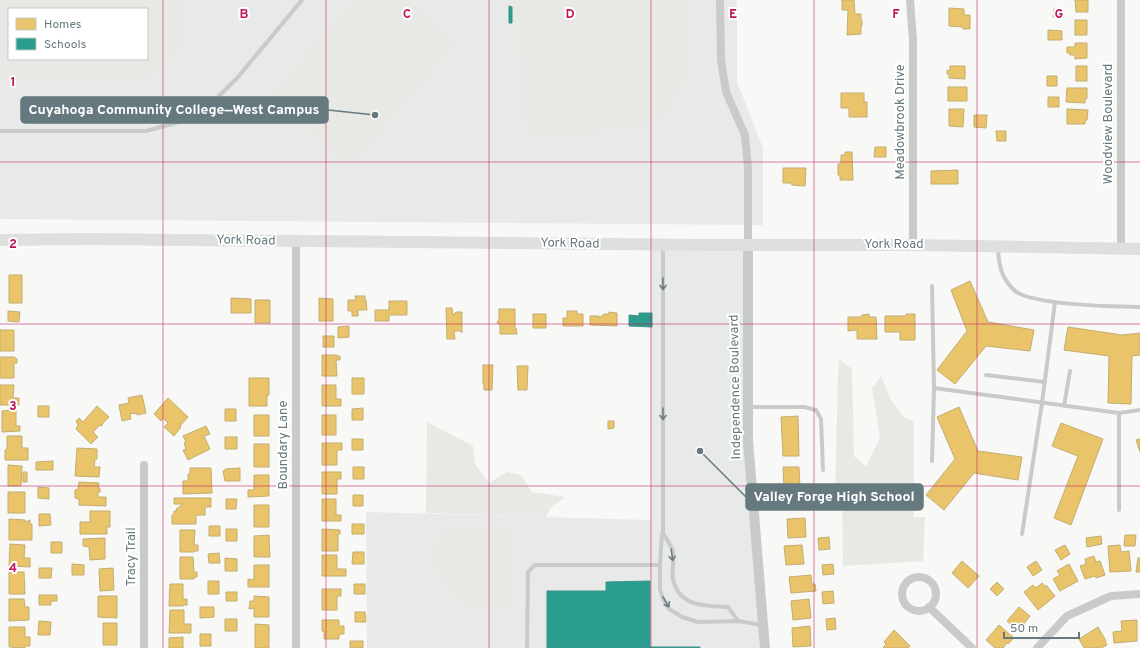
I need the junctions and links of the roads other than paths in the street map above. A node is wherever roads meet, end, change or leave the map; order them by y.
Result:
1 (302, 0) edge
2 (720, 0) edge
3 (910, 0) edge
4 (1121, 0) edge
5 (0, 131) edge
6 (0, 240) edge
7 (296, 242) junction
8 (662, 244) junction
9 (748, 245) junction
10 (913, 245) junction
11 (998, 246) junction
12 (1121, 248) junction
13 (1140, 248) edge
14 (932, 286) dead end
15 (1055, 302) junction
16 (1140, 307) edge
17 (1070, 371) dead end
18 (986, 375) dead end
19 (1045, 382) junction
20 (934, 388) junction
21 (1042, 403) junction
22 (1064, 406) junction
23 (748, 407) junction
24 (1140, 410) edge
25 (1119, 414) junction
26 (932, 461) dead end
27 (144, 465) dead end
28 (823, 470) dead end
29 (1119, 510) dead end
30 (662, 533) junction
31 (1022, 534) dead end
32 (660, 565) junction
33 (1140, 594) edge
34 (929, 607) junction
35 (738, 621) junction
36 (763, 625) junction
37 (144, 648) edge
38 (296, 648) edge
39 (527, 648) edge
40 (766, 648) edge
41 (972, 648) edge
42 (1037, 648) edge

1 - 5 lane
2 - 9 street
3 - 10 street, Meadowbrook Drive
4 - 12 street, Woodview Boulevard
6 - 7 main road, York Road
7 - 8 main road, York Road
7 - 38 street, Boundary Lane
8 - 9 main road, York Road
8 -> 30 lane
9 - 10 main road, York Road
9 - 23 street, Independence Boulevard
10 - 11 main road, York Road
11 - 12 main road, York Road
11 - 15 lane
12 - 13 main road, York Road
14 - 20 lane
15 - 16 lane
15 - 19 lane
17 - 22 lane
18 - 19 lane
19 - 21 lane
20 - 21 lane
20 - 26 lane
21 - 22 lane
21 - 31 lane
22 - 25 lane
23 - 28 lane
23 - 36 street, Independence Boulevard
24 - 25 lane
25 - 29 lane
27 - 37 street, Tracy Trail
30 - 32 lane
30 -> 35 lane
32 -> 35 lane
32 - 39 lane
33 - 42 street
34 - 34 street
34 - 41 street
35 - 36 lane
36 - 40 street, Independence Boulevard

